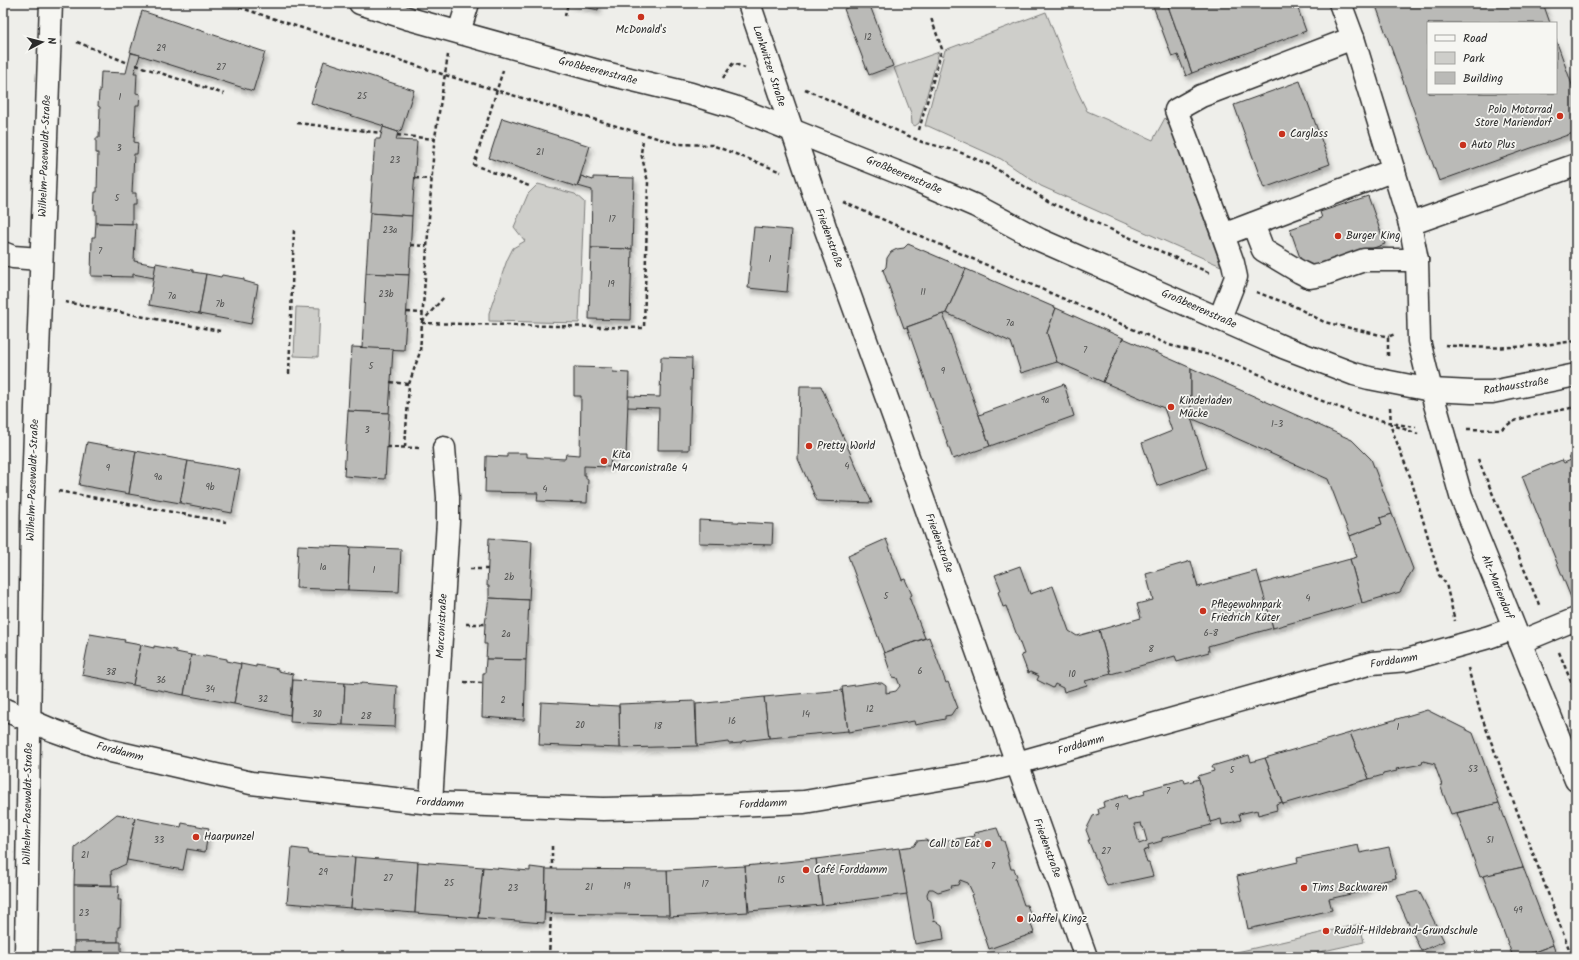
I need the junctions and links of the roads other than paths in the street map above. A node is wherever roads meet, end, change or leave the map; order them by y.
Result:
1 (51, 3) edge
2 (360, 3) edge
3 (468, 3) edge
4 (749, 3) edge
5 (1340, 3) edge
6 (456, 31) junction
7 (1353, 38) junction
8 (790, 129) junction
9 (1576, 165) edge
10 (1394, 170) junction
11 (1252, 224) junction
12 (1410, 224) junction
13 (1222, 235) junction
14 (3, 253) edge
15 (40, 259) junction
16 (1417, 260) junction
17 (1220, 318) junction
18 (1576, 375) edge
19 (1431, 390) junction
20 (444, 448) road end
21 (1576, 619) edge
22 (1517, 635) junction
23 (3, 709) edge
24 (29, 721) junction
25 (1017, 763) junction
26 (1576, 780) edge
27 (432, 803) junction
28 (26, 957) edge
29 (1086, 957) edge

1 - 15 street, Wilhelm-Pasewaldt-Straße
2 - 6 street, Großbeerenstraße
3 - 6 street
4 - 8 street, Lankwitzer Straße
5 - 7 street, Alt-Mariendorf
6 - 8 street, Großbeerenstraße
7 - 10 street, Alt-Mariendorf
7 - 13 street
8 - 17 street, Großbeerenstraße
8 - 25 street, Friedenstraße
9 - 12 street
10 - 11 street
10 - 12 street, Alt-Mariendorf
11 - 13 street
11 - 16 street
12 - 16 street, Alt-Mariendorf
13 - 17 street
14 - 15 street
15 - 24 street, Wilhelm-Pasewaldt-Straße
16 - 19 street, Alt-Mariendorf
17 - 19 street, Großbeerenstraße
18 - 19 street, Rathausstraße
19 - 22 street, Alt-Mariendorf
20 - 27 street, Marconistraße
21 - 22 street, Forddamm
22 - 25 street, Forddamm
22 - 26 street, Alt-Mariendorf
23 - 24 street, Forddamm
24 - 27 street, Forddamm
24 - 28 street, Wilhelm-Pasewaldt-Straße
25 - 27 street, Forddamm
25 - 29 street, Friedenstraße

